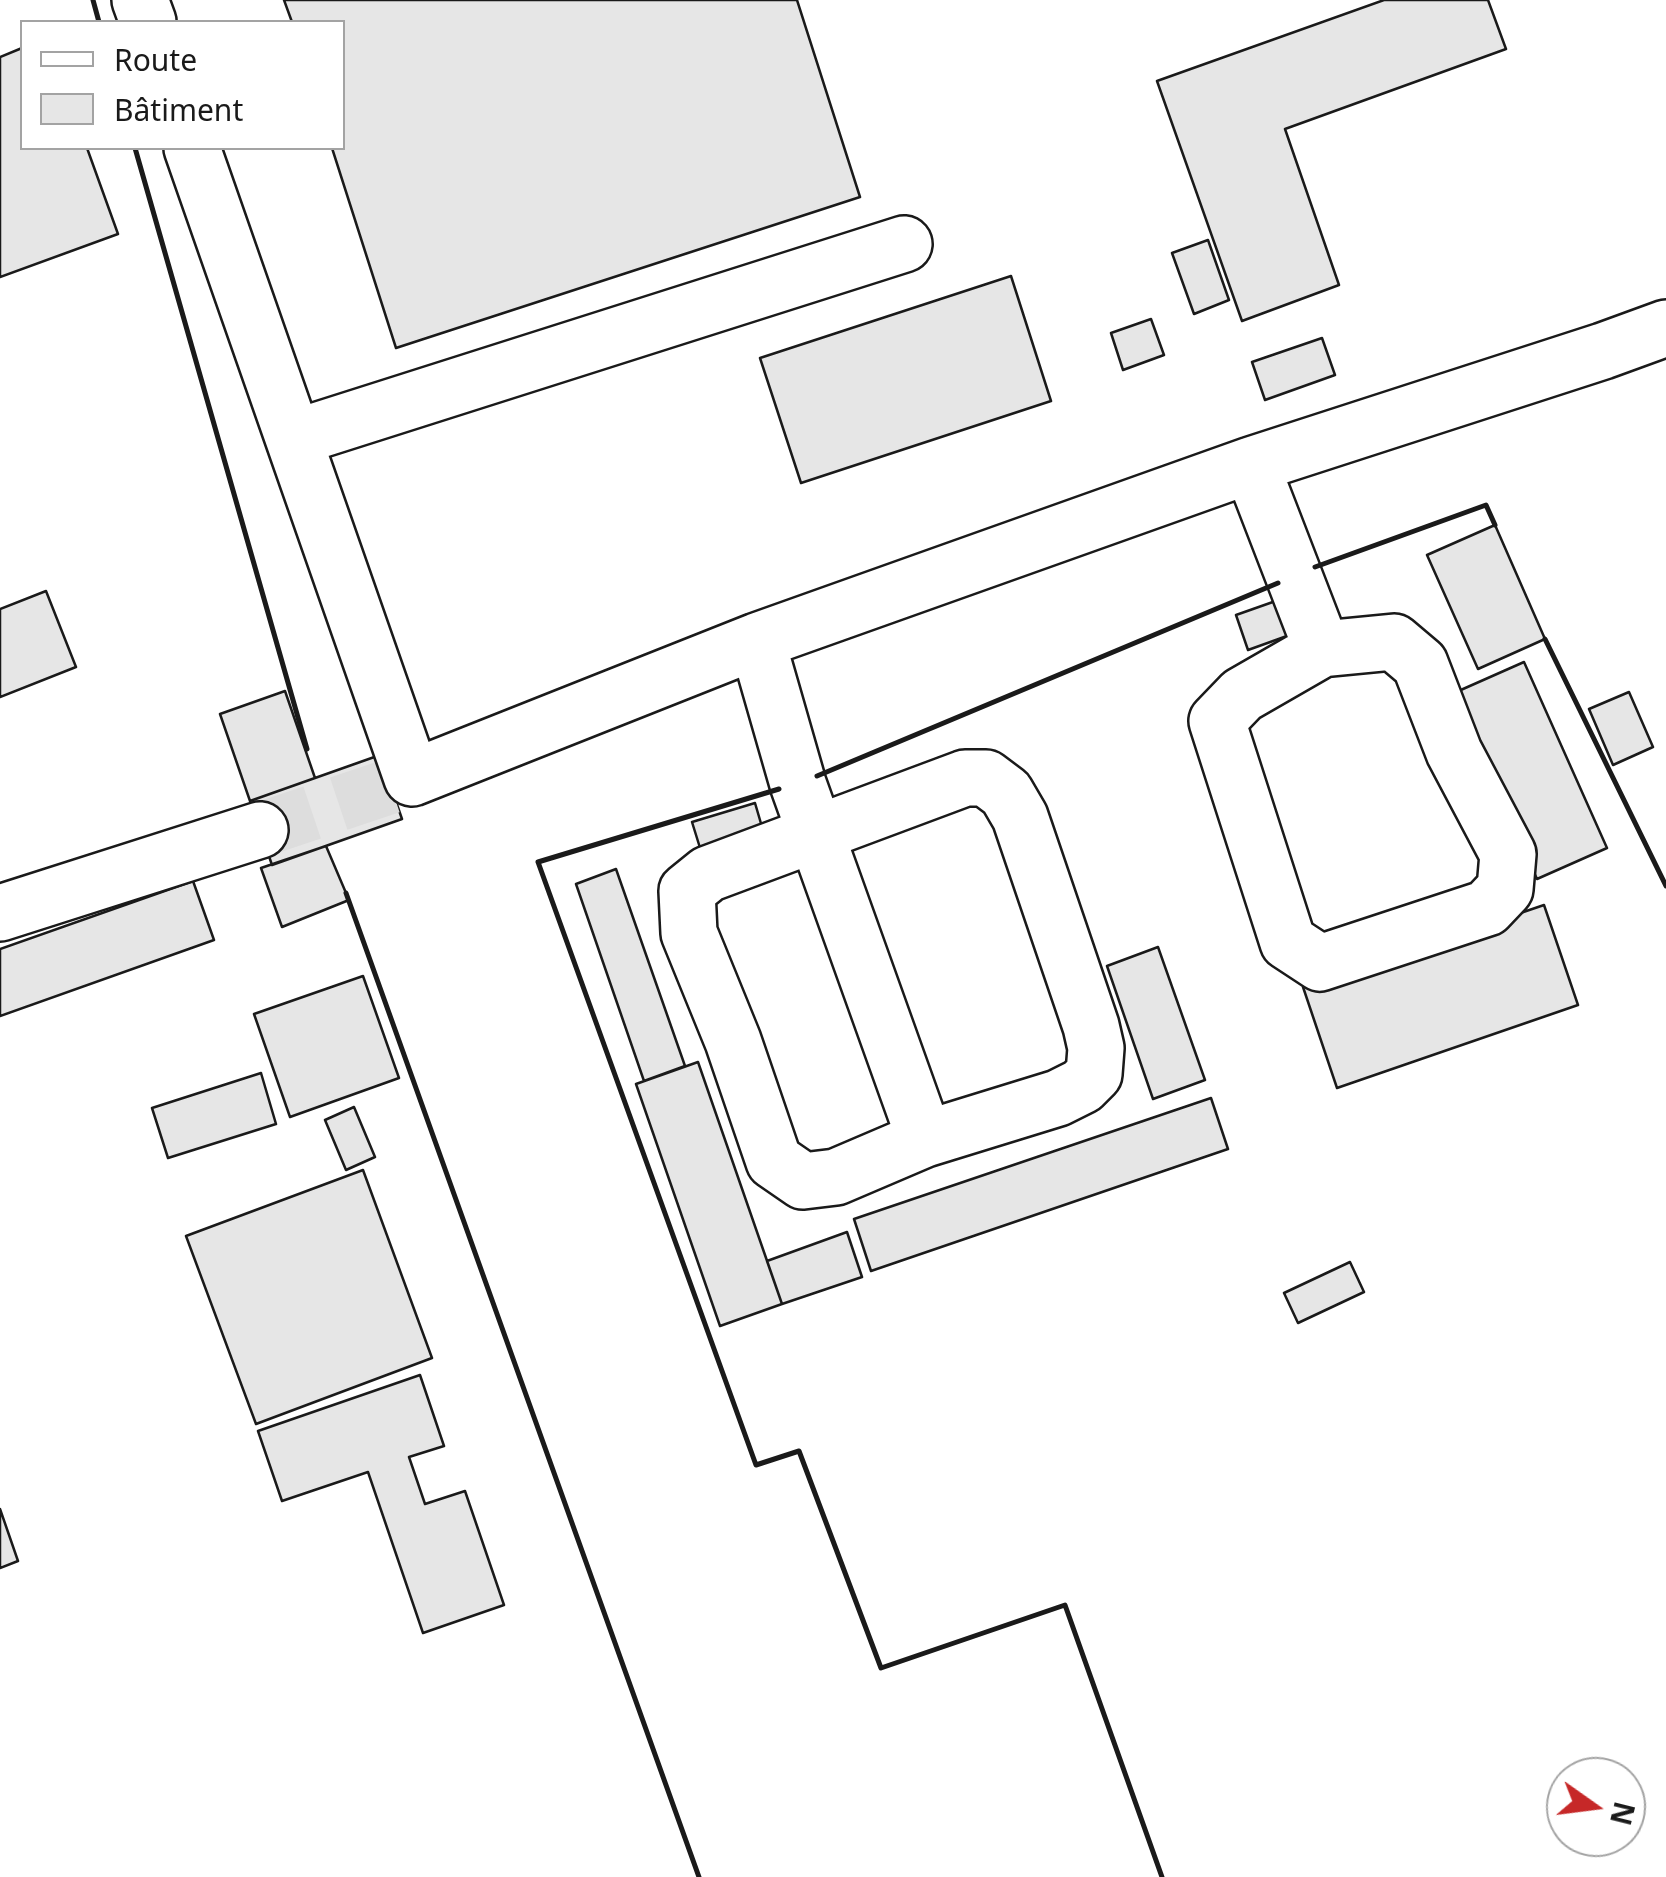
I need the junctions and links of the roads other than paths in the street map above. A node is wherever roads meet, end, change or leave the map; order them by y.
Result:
1 (193, 150) edge
2 (904, 244) dead end
3 (1666, 328) edge
4 (294, 438) junction
5 (1252, 465) junction
6 (757, 641) junction
7 (1322, 649) junction
8 (260, 830) tunnel mouth
9 (816, 833) junction
10 (0, 913) edge
11 (924, 1140) junction

1 - 4 lane
2 - 4 lane
3 - 5 lane
4 - 6 lane
5 - 6 lane
5 - 7 lane
6 - 9 lane
7 - 7 lane
8 - 10 lane
9 - 11 lane
9 - 11 lane
9 - 11 lane

